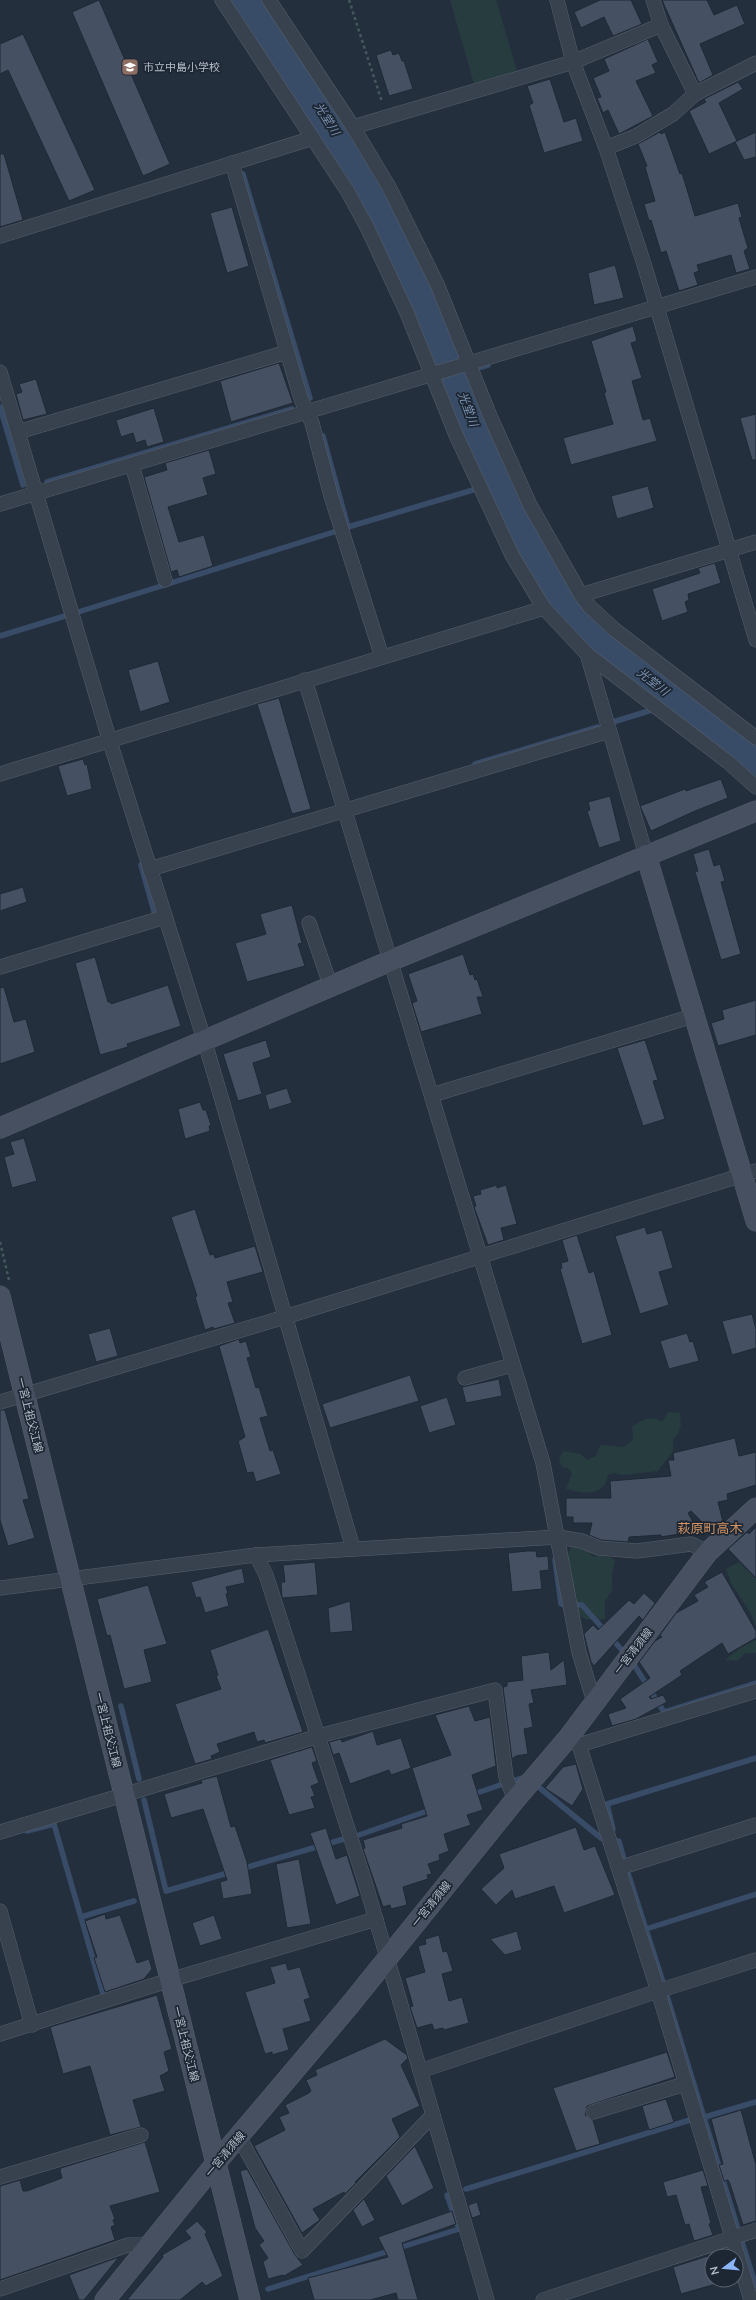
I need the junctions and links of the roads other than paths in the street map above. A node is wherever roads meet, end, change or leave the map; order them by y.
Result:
1 (222, 0) edge
2 (269, 0) edge
3 (557, 0) edge
4 (653, 0) edge
5 (662, 25) junction
6 (573, 62) junction
7 (756, 63) edge
8 (695, 94) junction
9 (353, 127) junction
10 (313, 138) junction
11 (606, 148) junction
12 (232, 163) junction
13 (0, 236) edge
14 (756, 277) edge
15 (657, 307) junction
16 (287, 352) junction
17 (468, 363) junction
18 (0, 372) edge
19 (435, 372) junction
20 (307, 412) junction
21 (18, 432) junction
22 (132, 465) junction
23 (36, 493) junction
24 (0, 504) edge
25 (756, 542) edge
26 (730, 550) junction
27 (165, 580) dead end
28 (581, 595) junction
29 (544, 608) junction
30 (756, 640) edge
31 (587, 654) junction
32 (382, 657) junction
33 (305, 680) junction
34 (609, 731) junction
35 (756, 738) edge
36 (110, 742) junction
37 (0, 774) edge
38 (756, 787) edge
39 (345, 810) junction
40 (756, 811) edge
41 (646, 855) junction
42 (150, 869) junction
43 (165, 917) junction
44 (309, 923) dead end
45 (390, 961) junction
46 (0, 967) edge
47 (332, 987) junction
48 (693, 1016) junction
49 (204, 1039) junction
50 (432, 1095) junction
51 (0, 1128) edge
52 (749, 1173) edge
53 (756, 1221) edge
54 (480, 1256) junction
55 (0, 1296) edge
56 (285, 1317) junction
57 (512, 1365) junction
58 (465, 1378) dead end
59 (24, 1394) junction
60 (0, 1402) edge
61 (756, 1508) edge
62 (558, 1537) junction
63 (353, 1548) junction
64 (708, 1552) junction
65 (256, 1555) junction
66 (71, 1578) junction
67 (0, 1588) edge
68 (756, 1690) edge
69 (594, 1702) junction
70 (319, 1736) junction
71 (574, 1741) junction
72 (125, 1795) junction
73 (515, 1800) junction
74 (756, 1825) edge
75 (0, 1832) edge
76 (619, 1868) junction
77 (0, 1911) edge
78 (376, 1919) junction
79 (388, 1959) junction
80 (756, 1960) edge
81 (170, 1980) junction
82 (658, 1991) junction
83 (32, 2025) junction
84 (0, 2034) edge
85 (420, 2071) junction
86 (684, 2084) junction
87 (592, 2112) dead end
88 (433, 2115) junction
89 (141, 2134) dead end
90 (239, 2137) junction
91 (216, 2163) junction
92 (0, 2177) edge
93 (756, 2230) edge
94 (733, 2237) junction
95 (149, 2245) junction
96 (0, 2289) edge
97 (105, 2300) edge
98 (250, 2300) edge
99 (487, 2300) edge
100 (543, 2300) edge
101 (751, 2300) edge

1 - 10 street
2 - 9 street
3 - 6 street
4 - 5 street
5 - 6 street
5 - 8 street
6 - 9 street
6 - 11 street
7 - 8 street
8 - 11 street
9 - 17 street
10 - 12 street
10 - 19 street
11 - 15 street
12 - 13 street
12 - 16 street
14 - 15 street
15 - 17 street
15 - 26 street
16 - 20 street
16 - 21 street
17 - 19 street
17 - 28 street
18 - 21 street
19 - 20 street
19 - 29 street
20 - 22 street
20 - 32 street
21 - 23 street
22 - 23 street
22 - 27 street
23 - 24 street
23 - 36 street
25 - 26 street
26 - 28 street
26 - 30 street
28 - 35 street
29 - 31 street
29 - 32 street
31 - 34 street
31 - 38 street
32 - 33 street
33 - 36 street
33 - 39 street
34 - 39 street
34 - 41 street
36 - 37 street
36 - 42 street
39 - 42 street
39 - 45 street
40 - 41 main road
41 - 45 main road
41 - 48 main road
42 - 43 street
43 - 46 street
43 - 49 street
44 - 47 street
45 - 47 main road
45 - 50 street
47 - 49 main road
48 - 50 street
48 - 52 main road
49 - 51 main road
49 - 56 street
50 - 54 street
52 - 53 main road
52 - 54 street
54 - 56 street
54 - 57 street
55 - 59 main road, 一宮上祖父江線
56 - 59 street
56 - 63 street
57 - 58 street
57 - 62 street
59 - 60 street
59 - 66 main road, 一宮上祖父江線
61 - 64 main road, 一宮清須線
62 - 63 street
62 - 64 street
62 - 69 street
63 - 65 street
64 - 69 main road, 一宮清須線
65 - 66 street
65 - 70 street
66 - 67 street
66 - 72 main road, 一宮上祖父江線
68 - 71 street
69 - 71 main road, 一宮清須線
70 - 72 street
70 - 73 street
70 - 78 street
71 - 73 main road, 一宮清須線
71 - 76 street
72 - 75 street
72 - 81 main road, 一宮上祖父江線
73 - 79 main road, 一宮清須線
74 - 76 street
76 - 82 street
77 - 83 street
78 - 79 street
78 - 81 street
79 - 85 street
79 - 90 main road, 一宮清須線
80 - 82 street
81 - 83 street
81 - 91 main road, 一宮上祖父江線
82 - 85 street
82 - 86 street
83 - 84 street
85 - 88 street
86 - 87 street
86 - 94 street
88 - 90 street
88 - 99 street
89 - 92 street
90 - 91 main road, 一宮清須線
91 - 95 main road, 一宮清須線
91 - 98 main road, 一宮上祖父江線
93 - 94 street
94 - 100 street
94 - 101 street
95 - 96 street
95 - 97 main road, 一宮清須線

